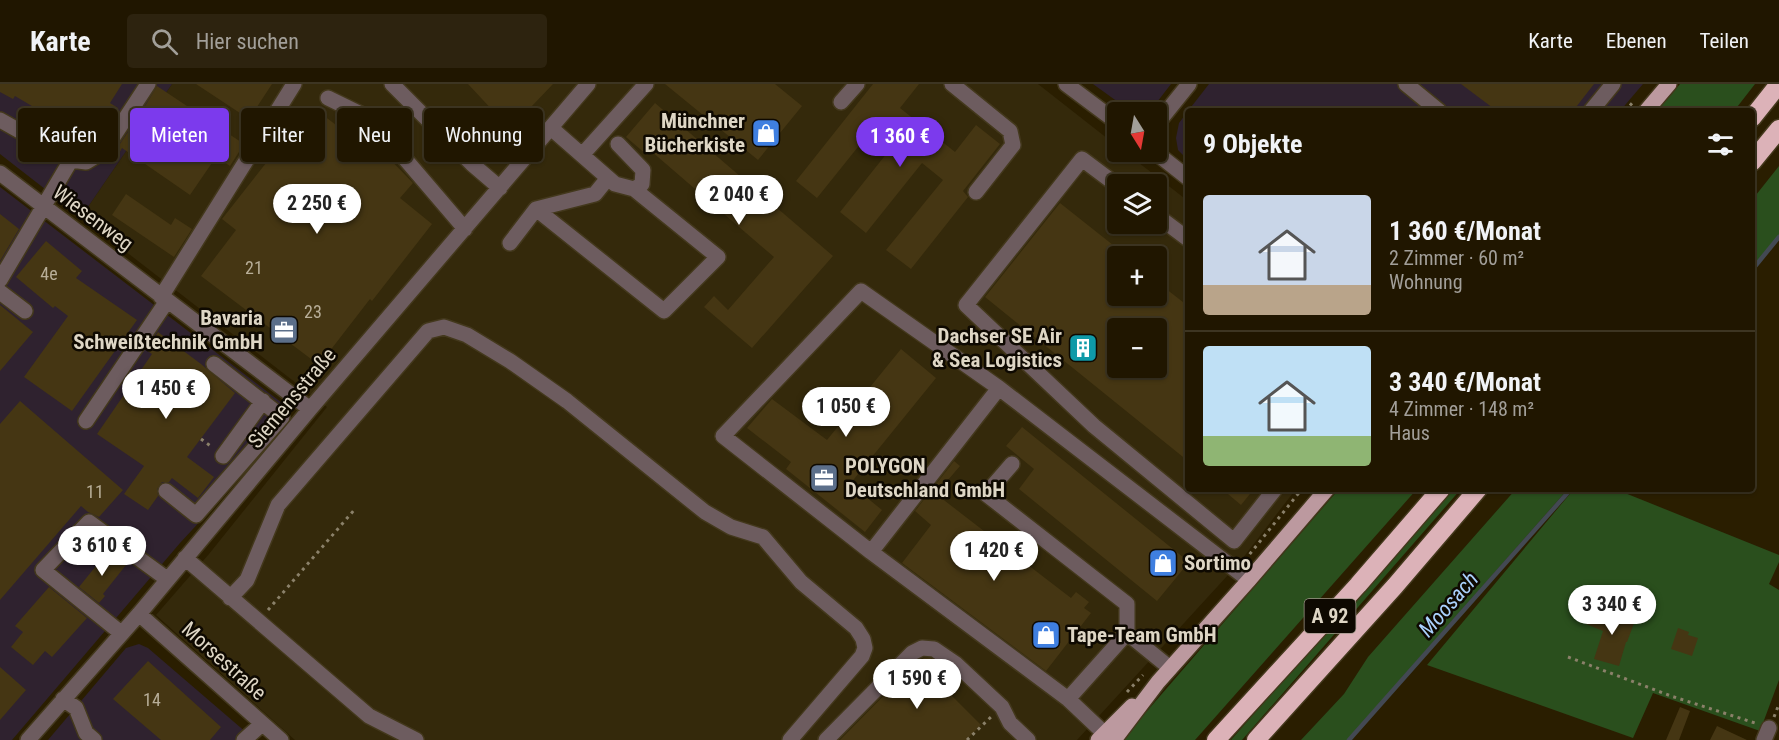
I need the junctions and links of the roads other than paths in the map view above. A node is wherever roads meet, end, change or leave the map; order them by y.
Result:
1 (147, 84) edge
2 (294, 84) edge
3 (392, 84) edge
4 (588, 84) edge
5 (646, 84) edge
6 (856, 84) edge
7 (1066, 84) edge
8 (1189, 84) edge
9 (1406, 84) edge
10 (1612, 84) edge
11 (1669, 84) edge
12 (1779, 84) edge
13 (958, 86) edge
14 (328, 98) dead end
15 (841, 102) dead end
16 (1435, 108) edge
17 (1593, 108) edge
18 (1649, 108) edge
19 (1167, 111) edge
20 (1755, 114) edge
21 (1107, 115) edge
22 (0, 120) edge
23 (551, 128) junction
24 (118, 129) edge
25 (1779, 129) edge
26 (18, 130) edge
27 (618, 144) dead end
28 (582, 155) junction
29 (1755, 158) edge
30 (1167, 161) edge
31 (69, 162) edge
32 (0, 173) edge
33 (1185, 176) edge
34 (608, 178) junction
35 (1107, 178) edge
36 (500, 188) junction
37 (634, 189) junction
38 (976, 192) dead end
39 (44, 207) junction
40 (536, 209) junction
41 (1167, 223) edge
42 (465, 229) junction
43 (1185, 237) edge
44 (510, 243) dead end
45 (0, 280) edge
46 (0, 292) edge
47 (164, 299) junction
48 (25, 311) dead end
49 (214, 364) dead end
50 (999, 388) junction
51 (263, 401) junction
52 (310, 409) junction
53 (86, 422) dead end
54 (223, 456) dead end
55 (1012, 464) dead end
56 (166, 491) dead end
57 (1273, 492) edge
58 (1324, 492) edge
59 (1437, 492) edge
60 (1475, 492) edge
61 (871, 552) junction
62 (185, 558) junction
63 (167, 579) junction
64 (1249, 580) junction
65 (231, 598) junction
66 (139, 614) junction
67 (121, 633) junction
68 (1127, 633) junction
69 (1164, 663) junction
70 (63, 699) junction
71 (1068, 699) junction
72 (262, 724) junction
73 (37, 737) edge
74 (1105, 738) edge
75 (94, 740) edge
76 (244, 740) edge
77 (281, 740) edge
78 (416, 740) edge
79 (790, 740) edge
80 (826, 740) edge
81 (1028, 740) edge
82 (1216, 740) edge
83 (1257, 740) edge

1 - 24 street
2 - 47 street
3 - 36 street
4 - 23 street, Siemensstraße
5 - 28 street
6 - 15 street
7 - 21 street
8 - 19 street
9 - 16 street
10 - 17 street
11 - 18 main road
12 - 20 highway
13 - 38 street
14 - 42 street
22 - 26 street
23 - 28 street
23 - 36 street, Siemensstraße
25 - 29 highway
27 - 37 street
28 - 34 street
30 - 33 street
31 - 39 street
32 - 39 street, Wiesenweg
34 - 37 street
34 - 40 street
35 - 57 street
36 - 42 street, Siemensstraße
37 - 40 street
39 - 45 street
39 - 47 street, Wiesenweg
40 - 44 street
41 - 43 street
42 - 52 street, Siemensstraße
46 - 48 street
47 - 52 street, Wiesenweg
47 - 53 street
49 - 51 street
50 - 61 street
50 - 61 street
50 - 64 street
51 - 54 street
51 - 56 street
52 - 62 street, Siemensstraße
55 - 68 street
58 - 64 main road
59 - 82 highway, A 92
60 - 83 highway, A 92
61 - 71 street
62 - 63 street, Siemensstraße
62 - 65 street
63 - 66 street, Siemensstraße
63 - 67 street
64 - 69 main road
65 - 78 street
65 - 79 street
66 - 67 street, Siemensstraße
66 - 72 street, Morsestraße
67 - 70 street, Siemensstraße
68 - 69 street
68 - 71 street
69 - 74 main road
70 - 73 street, Siemensstraße
70 - 75 street
71 - 74 street
72 - 76 street
72 - 77 street, Morsestraße
80 - 81 street

